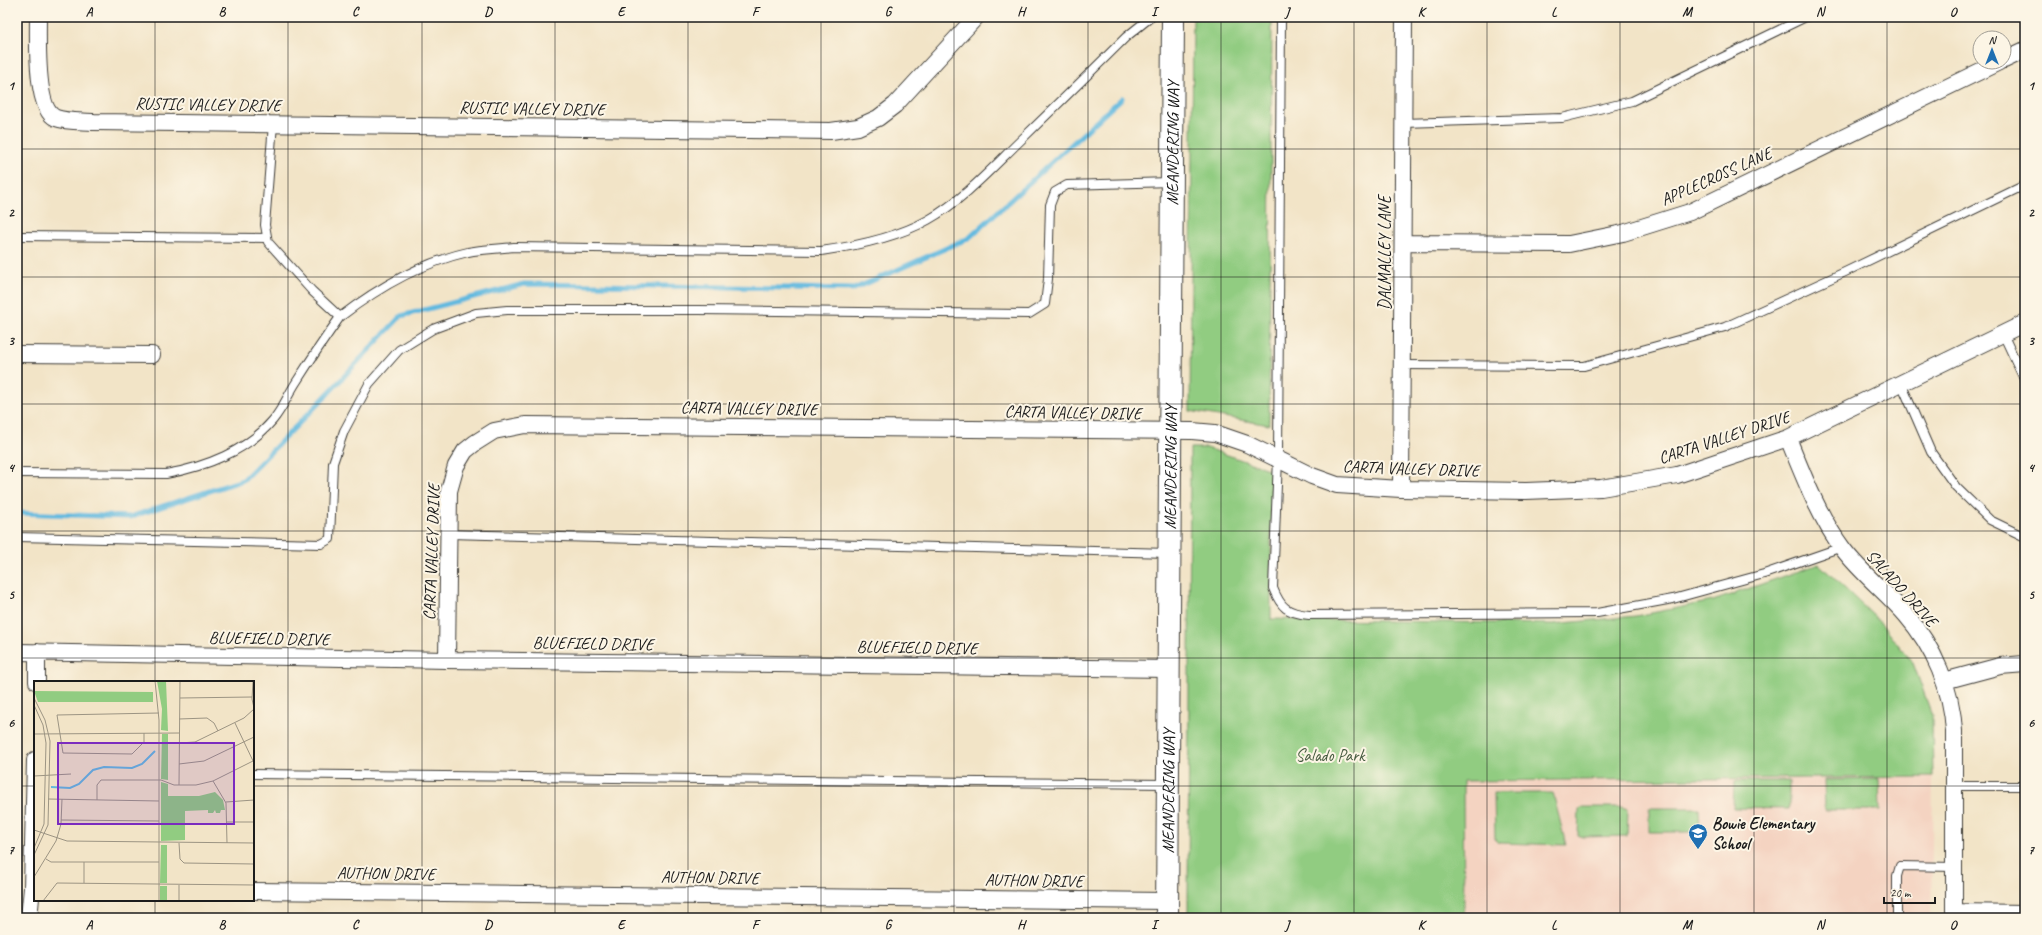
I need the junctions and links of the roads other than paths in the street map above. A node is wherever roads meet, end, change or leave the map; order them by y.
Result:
1 (38, 17) edge
2 (976, 17) edge
3 (1151, 17) edge
4 (1173, 17) edge
5 (1281, 17) edge
6 (1404, 17) edge
7 (1806, 17) edge
8 (2025, 50) edge
9 (2012, 56) edge
10 (1983, 70) edge
11 (1404, 123) junction
12 (273, 124) junction
13 (1172, 182) junction
14 (2025, 185) edge
15 (17, 236) edge
16 (267, 238) junction
17 (1403, 243) junction
18 (340, 318) junction
19 (2025, 323) edge
20 (2003, 334) junction
21 (17, 354) edge
22 (152, 355) dead end
23 (1402, 365) junction
24 (2025, 381) edge
25 (1901, 383) junction
26 (1170, 432) junction
27 (1788, 438) junction
28 (1278, 458) junction
29 (17, 473) edge
30 (1402, 489) junction
31 (449, 534) junction
32 (17, 537) edge
33 (2025, 537) edge
34 (1842, 548) junction
35 (1169, 553) junction
36 (17, 652) edge
37 (37, 652) junction
38 (447, 660) junction
39 (2025, 664) edge
40 (1169, 669) junction
41 (37, 681) edge
42 (1944, 681) junction
43 (254, 774) edge
44 (1168, 784) junction
45 (1956, 786) junction
46 (2025, 786) edge
47 (1955, 867) junction
48 (34, 888) edge
49 (254, 891) edge
50 (1167, 909) edge
51 (2025, 912) edge
52 (1954, 915) edge
53 (28, 918) edge
54 (1897, 918) edge

1 - 12 street, RUSTIC VALLEY DRIVE
2 - 12 street, RUSTIC VALLEY DRIVE
3 - 18 lane
4 - 13 street, MEANDERING WAY
5 - 28 lane
6 - 11 street, DALMALLEY LANE
7 - 11 lane
8 - 9 street
10 - 17 street, APPLECROSS LANE
11 - 17 street, DALMALLEY LANE
12 - 16 lane
13 - 26 street, MEANDERING WAY
13 - 32 lane
14 - 23 lane
15 - 16 lane
16 - 18 lane
17 - 23 street, DALMALLEY LANE
18 - 29 lane
19 - 20 street, CARTA VALLEY DRIVE
20 - 24 lane
20 - 25 street, CARTA VALLEY DRIVE
21 - 22 street
23 - 30 street, DALMALLEY LANE
25 - 27 street, CARTA VALLEY DRIVE
25 - 33 lane
26 - 28 street, CARTA VALLEY DRIVE
26 - 31 street, CARTA VALLEY DRIVE
26 - 35 street, MEANDERING WAY
27 - 30 street, CARTA VALLEY DRIVE
27 - 34 street, SALADO DRIVE
28 - 30 street, CARTA VALLEY DRIVE
28 - 34 lane
31 - 35 lane
31 - 38 street, CARTA VALLEY DRIVE
34 - 42 street, SALADO DRIVE
35 - 40 street, MEANDERING WAY
36 - 37 street, BLUEFIELD DRIVE
37 - 38 street, BLUEFIELD DRIVE
37 - 41 street
38 - 40 street, BLUEFIELD DRIVE
39 - 42 street
40 - 44 street, MEANDERING WAY
42 - 45 street, SALADO DRIVE
43 - 44 lane
44 - 50 street, MEANDERING WAY
45 - 46 lane
45 - 47 street, SALADO DRIVE
47 - 52 street, SALADO DRIVE
47 - 54 lane
48 - 53 street
49 - 50 street, AUTHON DRIVE
51 - 52 street

